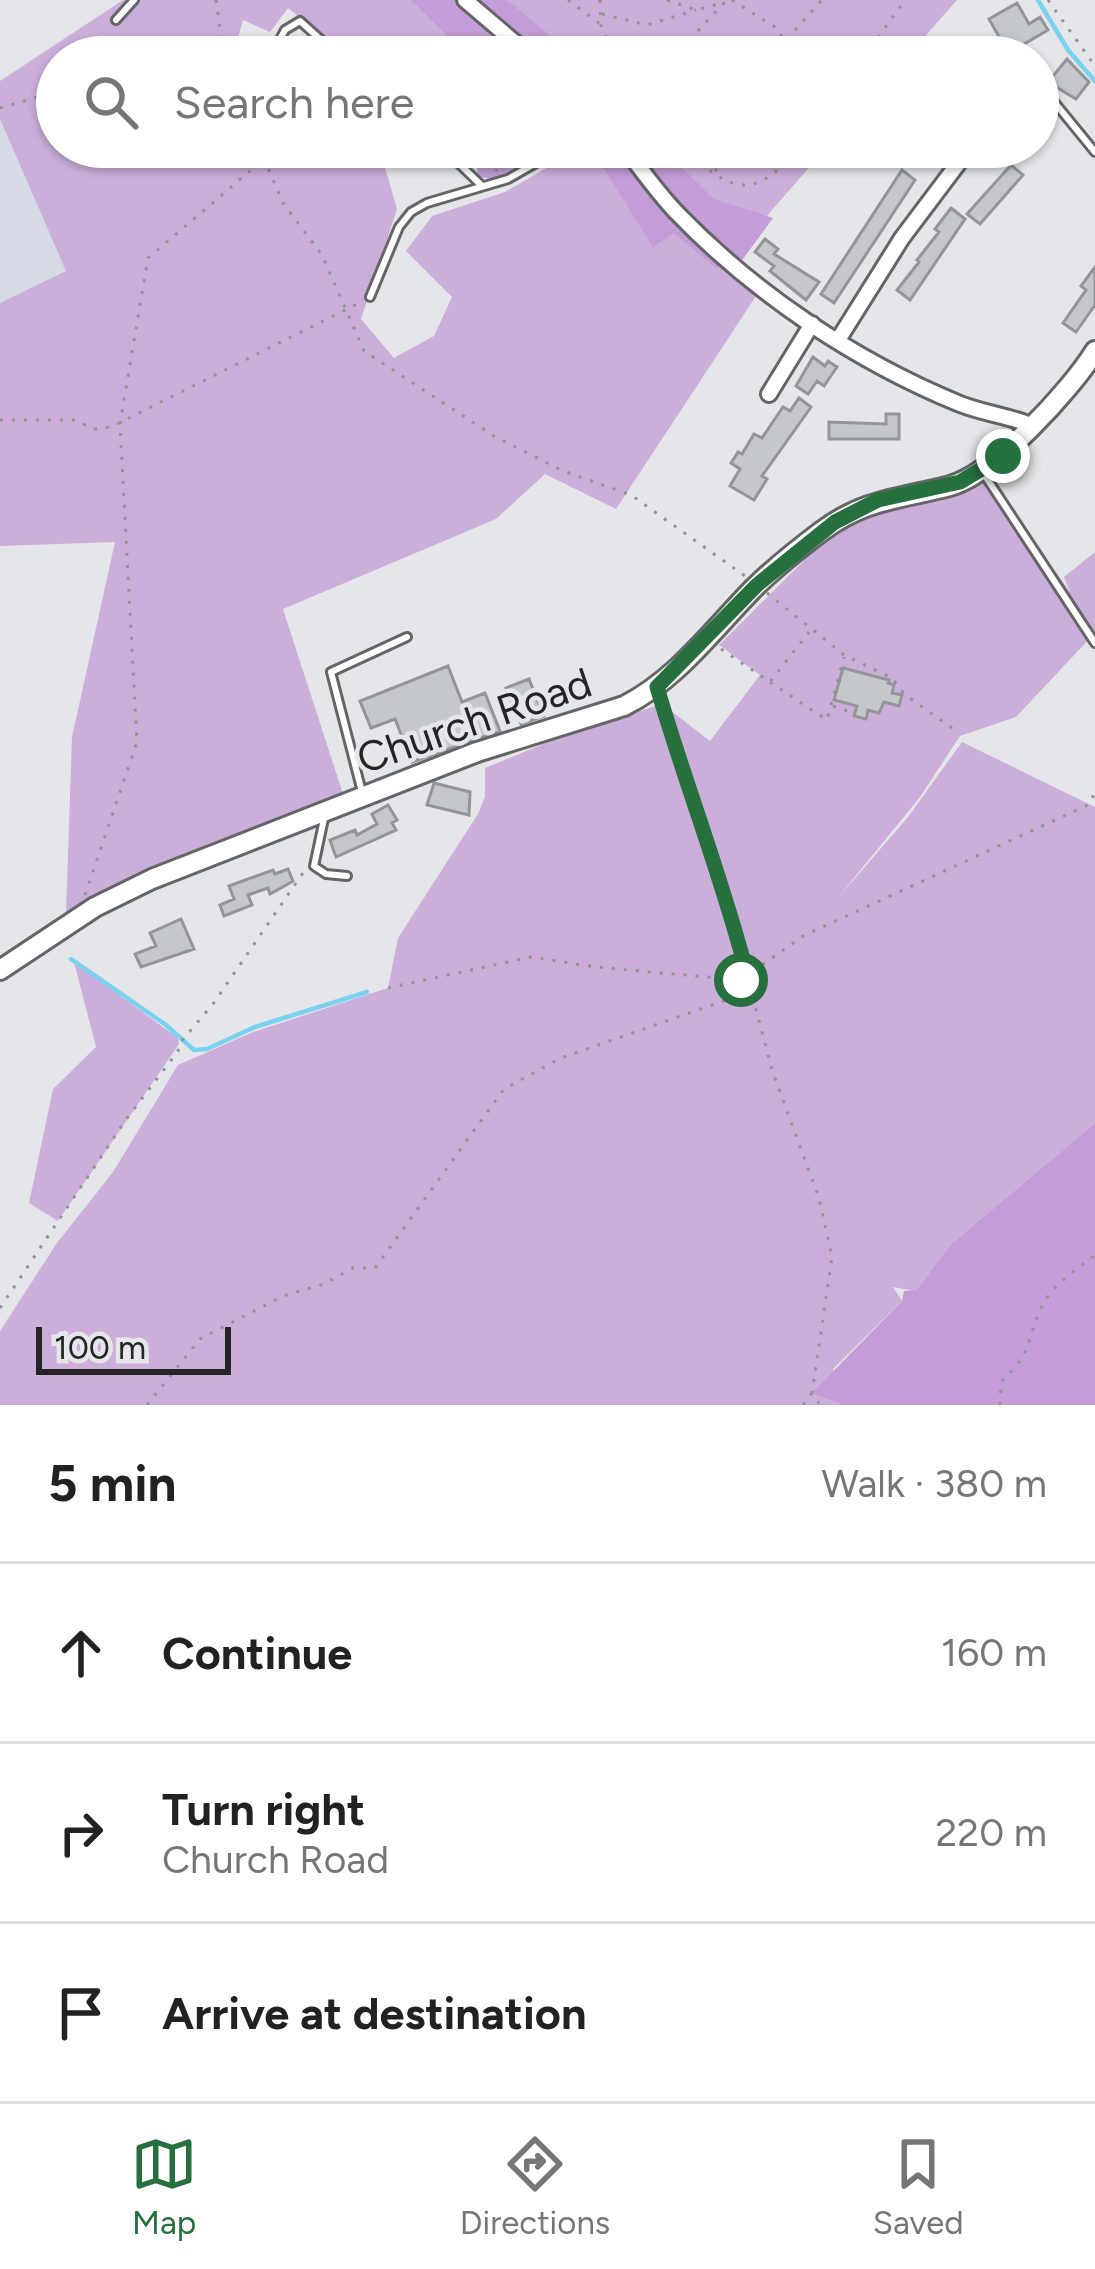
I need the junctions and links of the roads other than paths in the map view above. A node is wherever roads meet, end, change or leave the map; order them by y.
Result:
1 (134, 0) edge
2 (465, 0) edge
3 (116, 20) dead end
4 (282, 36) edge
5 (317, 36) edge
6 (507, 36) edge
7 (1059, 110) edge
8 (1095, 152) edge
9 (464, 168) edge
10 (527, 168) edge
11 (641, 168) edge
12 (955, 168) edge
13 (480, 184) junction
14 (370, 297) road end
15 (812, 324) junction
16 (838, 340) junction
17 (1093, 358) edge
18 (769, 394) dead end
19 (1031, 424) junction
20 (982, 471) junction
21 (406, 637) dead end
22 (1095, 644) edge
23 (363, 796) junction
24 (326, 810) junction
25 (347, 875) dead end
26 (0, 970) edge

1 - 3 lane
2 - 6 street
4 - 5 lane
7 - 8 lane
9 - 13 lane
10 - 13 lane
11 - 15 street
12 - 16 street
13 - 14 lane
15 - 16 street
15 - 18 street
16 - 19 street
17 - 19 street, Church Road
19 - 20 street, Church Road
20 - 22 lane
20 - 23 street, Church Road
21 - 23 lane
23 - 24 street, Church Road
24 - 25 lane
24 - 26 street, Church Road

